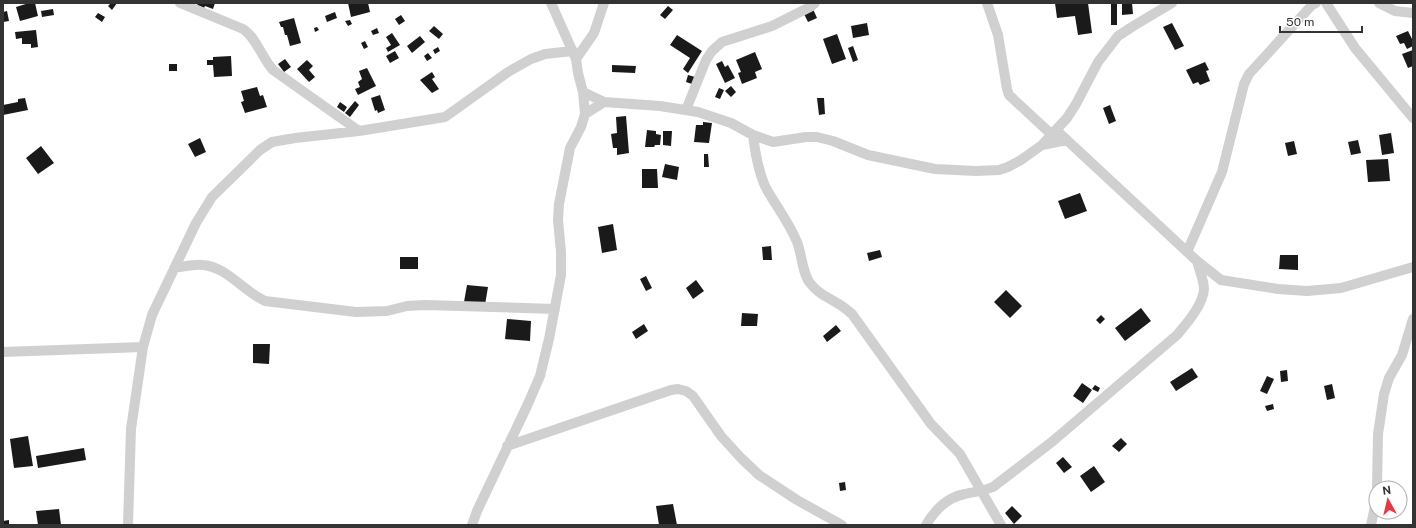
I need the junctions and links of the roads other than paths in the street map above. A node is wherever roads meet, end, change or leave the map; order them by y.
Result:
1 (180, 3) edge
2 (551, 3) edge
3 (604, 3) edge
4 (816, 3) edge
5 (987, 3) edge
6 (1172, 3) edge
7 (1326, 3) edge
8 (1379, 3) edge
9 (1313, 4) edge
10 (1413, 13) edge
11 (574, 55) junction
12 (584, 92) junction
13 (604, 102) junction
14 (686, 110) junction
15 (584, 114) junction
16 (1413, 118) edge
17 (359, 131) junction
18 (1051, 134) junction
19 (753, 135) junction
20 (1067, 140) junction
21 (1042, 145) junction
22 (1187, 252) junction
23 (1198, 261) junction
24 (1413, 267) edge
25 (174, 268) junction
26 (1221, 280) junction
27 (1204, 288) junction
28 (555, 310) junction
29 (1413, 319) edge
30 (143, 347) junction
31 (3, 352) edge
32 (507, 446) junction
33 (1377, 480) edge
34 (981, 492) junction
35 (128, 525) edge
36 (472, 525) edge
37 (842, 525) edge
38 (926, 525) edge
39 (1001, 525) edge

1 - 17 street
2 - 11 street
3 - 11 street
4 - 14 street
5 - 18 street
6 - 18 street
7 - 16 street
8 - 10 street
9 - 22 street
11 - 12 street
11 - 17 street
12 - 13 street
12 - 15 street
13 - 14 street
13 - 15 street
14 - 19 street
15 - 28 street
17 - 25 street
18 - 20 street
18 - 21 street
19 - 21 street
19 - 34 street
20 - 21 street
20 - 22 street
22 - 23 street
23 - 26 street
23 - 27 street
24 - 26 street
25 - 28 street
25 - 30 street
26 - 27 street
27 - 34 street
28 - 32 street
29 - 33 street
30 - 31 street
30 - 35 street
32 - 36 street
32 - 37 street
34 - 38 street
34 - 39 street

